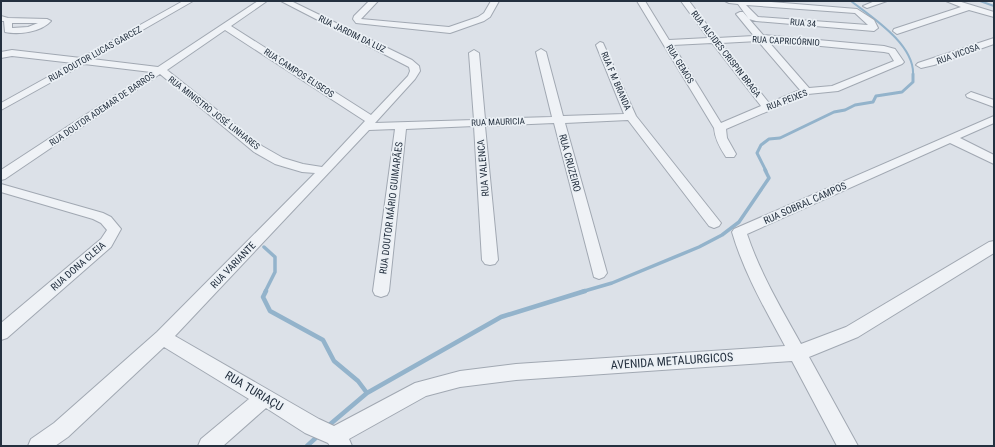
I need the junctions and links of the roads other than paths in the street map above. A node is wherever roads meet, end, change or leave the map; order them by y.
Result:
1 (189, 1) edge
2 (263, 1) edge
3 (285, 1) edge
4 (374, 1) edge
5 (495, 1) edge
6 (641, 1) edge
7 (686, 1) edge
8 (729, 1) edge
9 (883, 1) edge
10 (950, 1) edge
11 (740, 2) edge
12 (867, 6) dead end
13 (969, 7) junction
14 (994, 15) edge
15 (226, 27) junction
16 (897, 31) dead end
17 (762, 38) junction
18 (714, 41) junction
19 (994, 41) edge
20 (667, 43) junction
21 (600, 45) dead end
22 (541, 52) dead end
23 (474, 53) dead end
24 (3, 54) edge
25 (81, 62) junction
26 (899, 62) joint
27 (921, 65) dead end
28 (160, 70) junction
29 (415, 71) joint
30 (806, 91) junction
31 (971, 95) dead end
32 (994, 104) edge
33 (1, 107) edge
34 (767, 107) junction
35 (631, 117) junction
36 (994, 119) edge
37 (559, 120) junction
38 (479, 123) junction
39 (368, 124) junction
40 (401, 126) junction
41 (720, 127) junction
42 (950, 138) junction
43 (730, 154) dead end
44 (994, 160) edge
45 (325, 170) junction
46 (1, 176) edge
47 (1, 188) edge
48 (714, 223) dead end
49 (994, 246) edge
50 (490, 260) dead end
51 (599, 274) dead end
52 (381, 291) dead end
53 (1, 332) edge
54 (163, 337) junction
55 (798, 353) junction
56 (264, 398) junction
57 (336, 439) edge
58 (38, 446) edge
59 (208, 446) edge
60 (848, 446) edge

1 - 25 street, RUA DOUTOR LUCAS GARCEZ
2 - 15 street, RUA DOUTOR ADEMAR DE BARROS
3 - 29 street, RUA JARDIM DA LUZ
4 - 5 street
6 - 20 street, RUA GEMOS
7 - 18 street, RUA ALCIDES CRISPIN BRAGA
8 - 11 street
8 - 17 street
9 - 12 street
10 - 13 street
11 - 11 street, RUA 34
13 - 14 street
13 - 16 street
15 - 28 street, RUA DOUTOR ADEMAR DE BARROS
15 - 39 street, RUA CAMPOS ELISEOS
17 - 18 street, RUA CAPRICÓRNIO
17 - 26 street, RUA CAPRICÓRNIO
17 - 30 street
18 - 20 street, RUA CAPRICÓRNIO
18 - 34 street, RUA ALCIDES CRISPIN BRAGA
19 - 27 street, RUA VICOSA
20 - 41 street, RUA GEMOS
21 - 35 street, RUA F M BRANDA
22 - 37 street, RUA CRUZEIRO
23 - 38 street, RUA VALENCA
24 - 25 street, RUA MINISTRO JOSÉ LINHARES
25 - 28 street, RUA MINISTRO JOSÉ LINHARES
25 - 33 street, RUA DOUTOR LUCAS GARCEZ
26 - 30 street, RUA PEIXES
28 - 45 street, RUA MINISTRO JOSÉ LINHARES
28 - 46 street, RUA DOUTOR ADEMAR DE BARROS
29 - 39 street, RUA VARIANTE
30 - 34 street, RUA PEIXES
31 - 32 street
34 - 41 street, RUA PEIXES
35 - 37 street, RUA MAURICIA
35 - 48 street, RUA F M BRANDA
36 - 42 street, RUA SOBRAL CAMPOS
37 - 38 street, RUA MAURICIA
37 - 51 street, RUA CRUZEIRO
38 - 40 street, RUA MAURICIA
38 - 50 street, RUA VALENCA
39 - 40 street, RUA MAURICIA
39 - 45 street, RUA VARIANTE
40 - 52 street, RUA DOUTOR MÁRIO GUIMARÃES
41 - 43 street, RUA GEMOS
42 - 44 street
42 - 55 street, RUA SOBRAL CAMPOS
45 - 54 street, RUA VARIANTE
47 - 53 street, RUA DONA CLEIA
49 - 55 street, AVENIDA METALURGICOS
54 - 56 street, RUA TURIAÇU
54 - 58 street, RUA VARIANTE
55 - 57 street, AVENIDA METALURGICOS
55 - 60 street
56 - 57 street, RUA TURIAÇU
56 - 59 street

